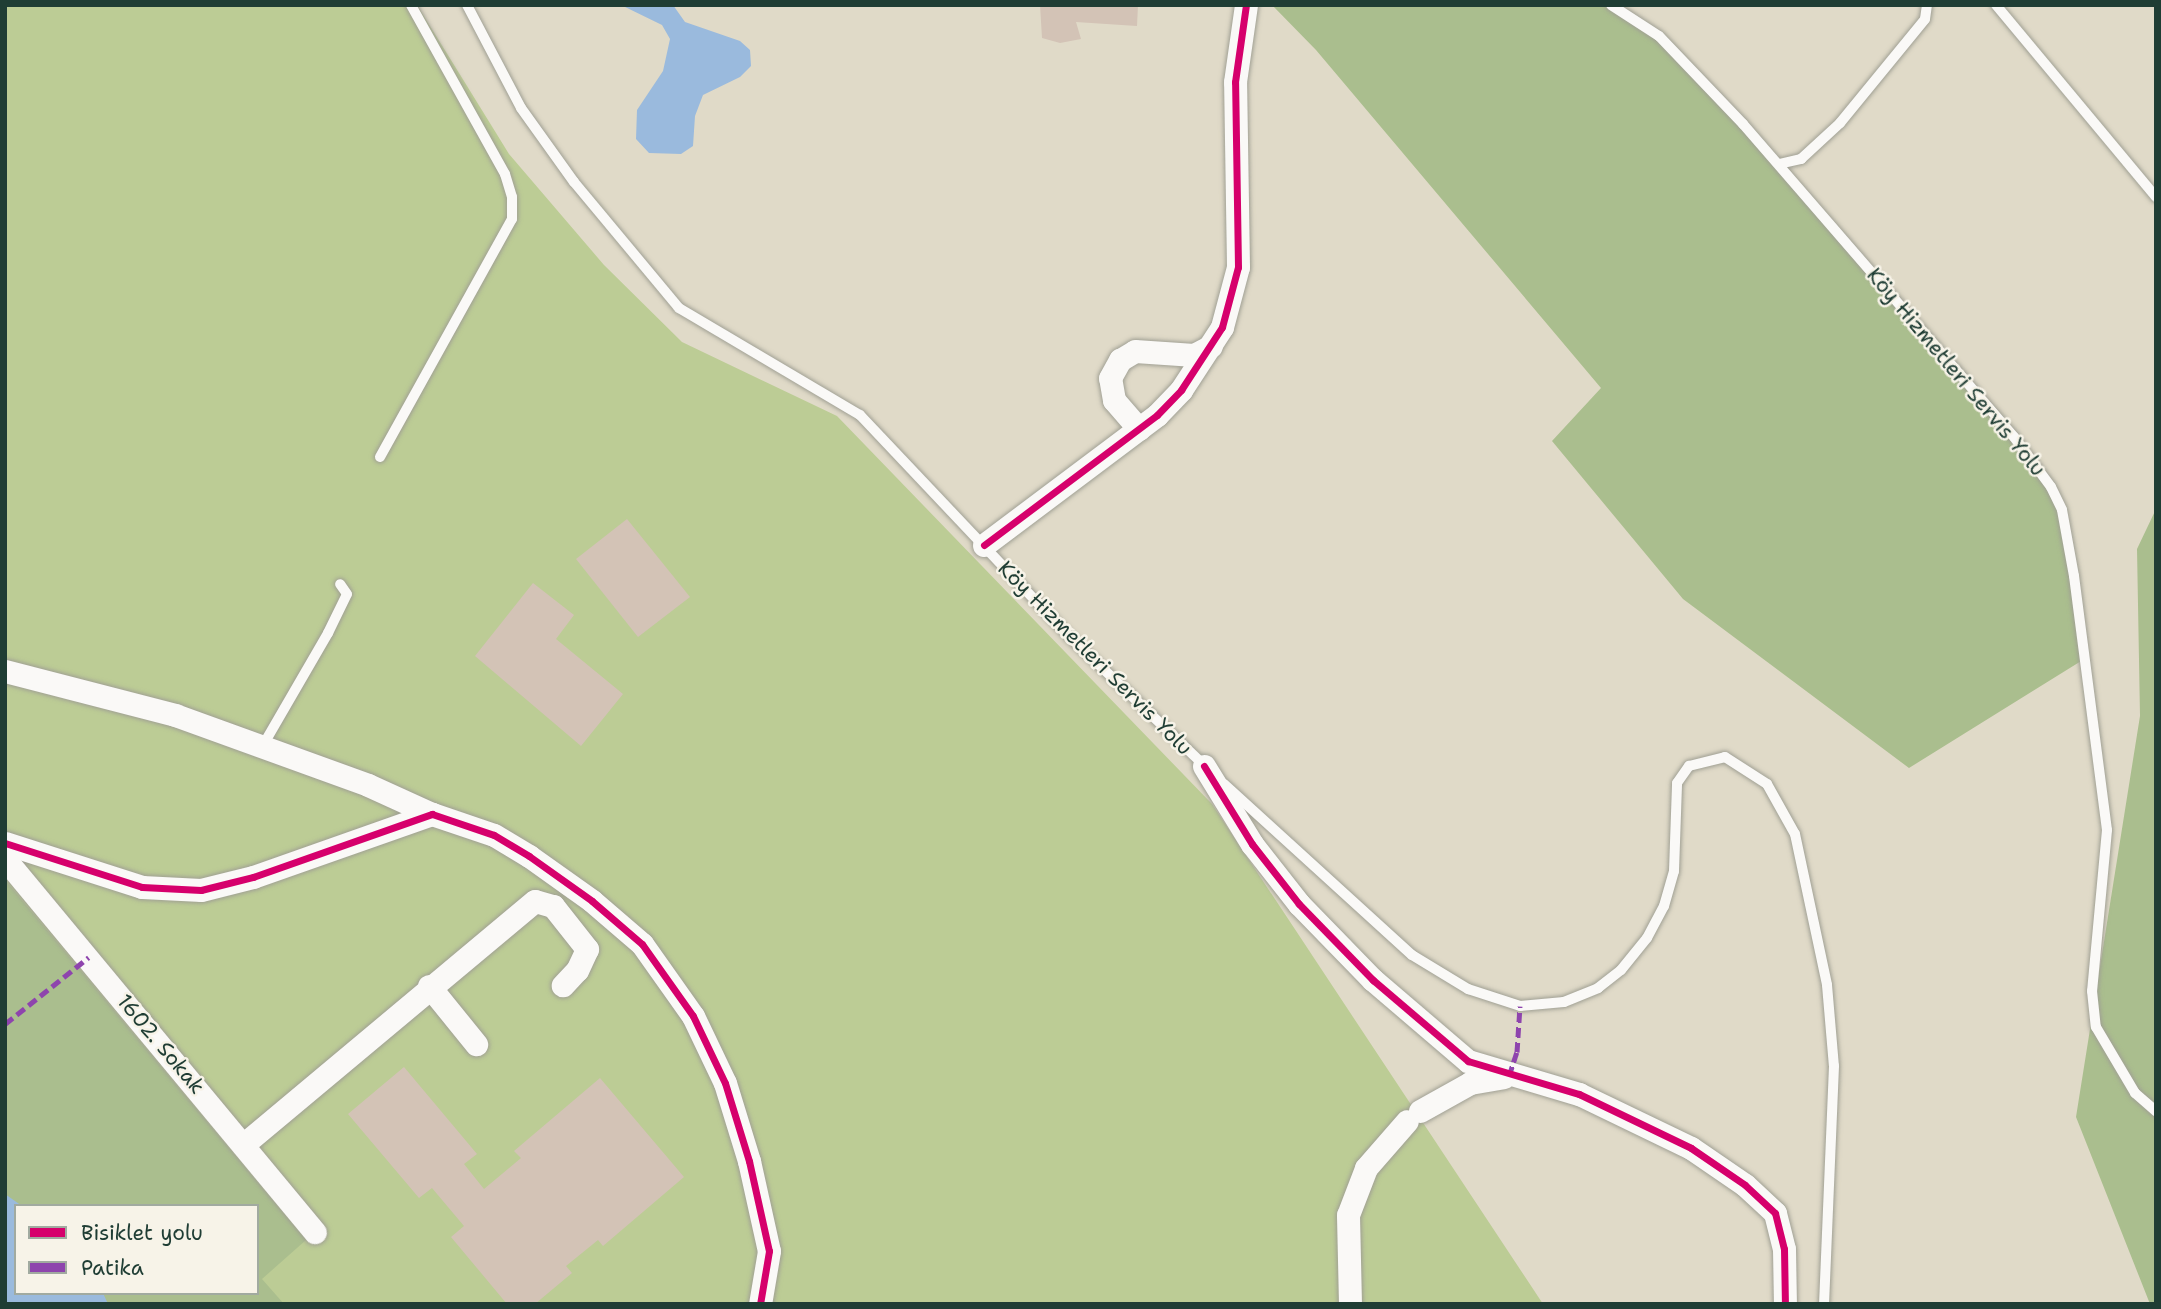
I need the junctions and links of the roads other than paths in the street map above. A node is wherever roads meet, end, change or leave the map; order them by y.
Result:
1 (411, 5) edge
2 (467, 5) edge
3 (1246, 5) edge
4 (1611, 5) edge
5 (1927, 5) edge
6 (1996, 5) edge
7 (1779, 164) junction
8 (2156, 197) edge
9 (1212, 346) junction
10 (1150, 351) junction
11 (1172, 399) junction
12 (1139, 429) junction
13 (380, 457) dead end
14 (984, 545) junction
15 (340, 584) dead end
16 (5, 671) edge
17 (262, 747) junction
18 (1204, 766) junction
19 (432, 814) junction
20 (5, 843) edge
21 (5, 859) edge
22 (563, 985) dead end
23 (429, 986) junction
24 (476, 1044) dead end
25 (1509, 1076) junction
26 (2156, 1111) edge
27 (244, 1144) junction
28 (316, 1231) dead end
29 (760, 1304) edge
30 (1350, 1304) edge
31 (1785, 1304) edge
32 (1824, 1304) edge

1 - 13 lane
2 - 14 lane, Köy Hizmetleri Servis Yolu
3 - 9 street
4 - 7 lane, Köy Hizmetleri Servis Yolu
5 - 7 lane
6 - 8 lane
7 - 26 lane, Köy Hizmetleri Servis Yolu
9 - 10 street
9 - 11 street
10 - 11 street
10 - 12 street
11 - 12 street
12 - 14 street
14 - 18 lane, Köy Hizmetleri Servis Yolu
15 - 17 lane
16 - 17 street
17 - 19 street
18 - 25 street
18 - 32 lane, Köy Hizmetleri Servis Yolu
19 - 20 street
19 - 29 street
21 - 27 street, 1602. Sokak
22 - 23 street
23 - 24 street
23 - 27 street
25 - 30 street
25 - 31 street
27 - 28 street, 1602. Sokak

